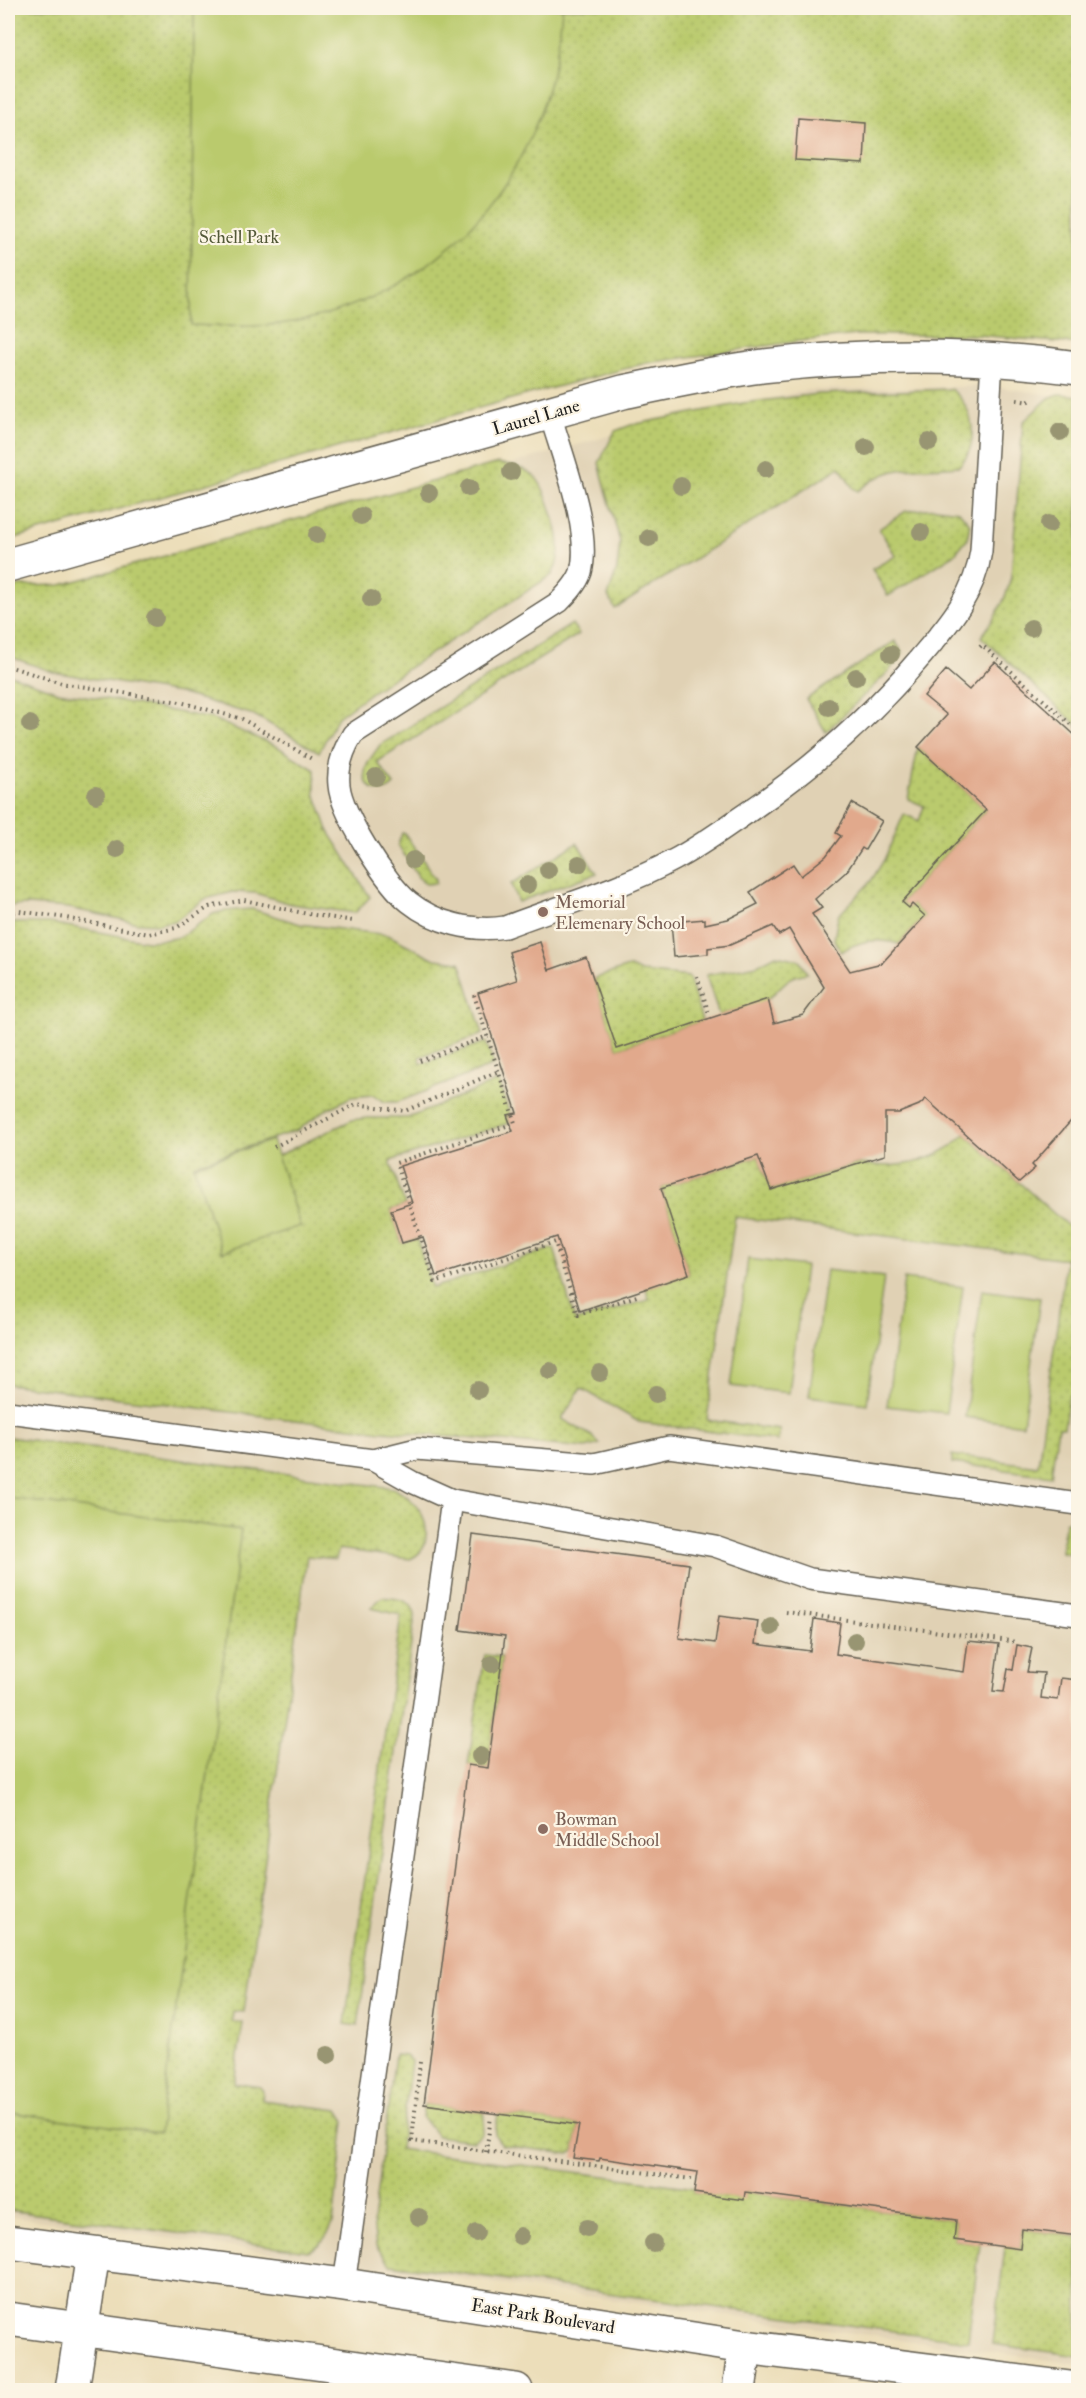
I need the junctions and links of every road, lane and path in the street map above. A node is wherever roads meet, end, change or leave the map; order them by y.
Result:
1 (992, 360) junction
2 (1078, 368) edge
3 (550, 414) junction
4 (8, 565) edge
5 (980, 647) dead end
6 (8, 666) edge
7 (1078, 731) edge
8 (320, 763) dead end
9 (8, 913) edge
10 (354, 921) dead end
11 (697, 976) dead end
12 (474, 995) dead end
13 (709, 1014) dead end
14 (488, 1036) junction
15 (420, 1061) dead end
16 (499, 1071) junction
17 (274, 1147) dead end
18 (640, 1295) dead end
19 (8, 1412) edge
20 (374, 1460) junction
21 (452, 1500) junction
22 (1078, 1504) edge
23 (786, 1612) dead end
24 (1078, 1615) edge
25 (1017, 1642) dead end
26 (420, 2062) dead end
27 (491, 2117) dead end
28 (486, 2152) junction
29 (691, 2179) dead end
30 (8, 2242) edge
31 (93, 2254) junction
32 (344, 2285) junction
33 (8, 2319) edge
34 (81, 2330) junction
35 (745, 2347) junction
36 (384, 2381) edge
37 (1078, 2389) edge
38 (72, 2391) edge
39 (516, 2391) edge
40 (739, 2391) edge

1 - 2 main road, Laurel Lane
1 - 3 main road, Laurel Lane
1 - 3 lane
3 - 4 main road, Laurel Lane
5 - 7 path
6 - 8 path
9 - 10 path
11 - 13 path
12 - 14 path
14 - 15 path
14 - 16 path
16 - 17 path
16 - 18 path
19 - 20 lane
20 - 21 lane
20 - 22 lane
21 - 24 lane
21 - 32 lane
23 - 25 path
26 - 28 path
27 - 28 path
28 - 29 path
30 - 31 main road, East Park Boulevard
31 - 32 main road, East Park Boulevard
31 - 34 main road
32 - 35 main road, East Park Boulevard
33 - 34 main road
34 - 36 main road
34 - 38 main road
35 - 37 main road, East Park Boulevard
35 - 40 main road
36 - 39 main road

